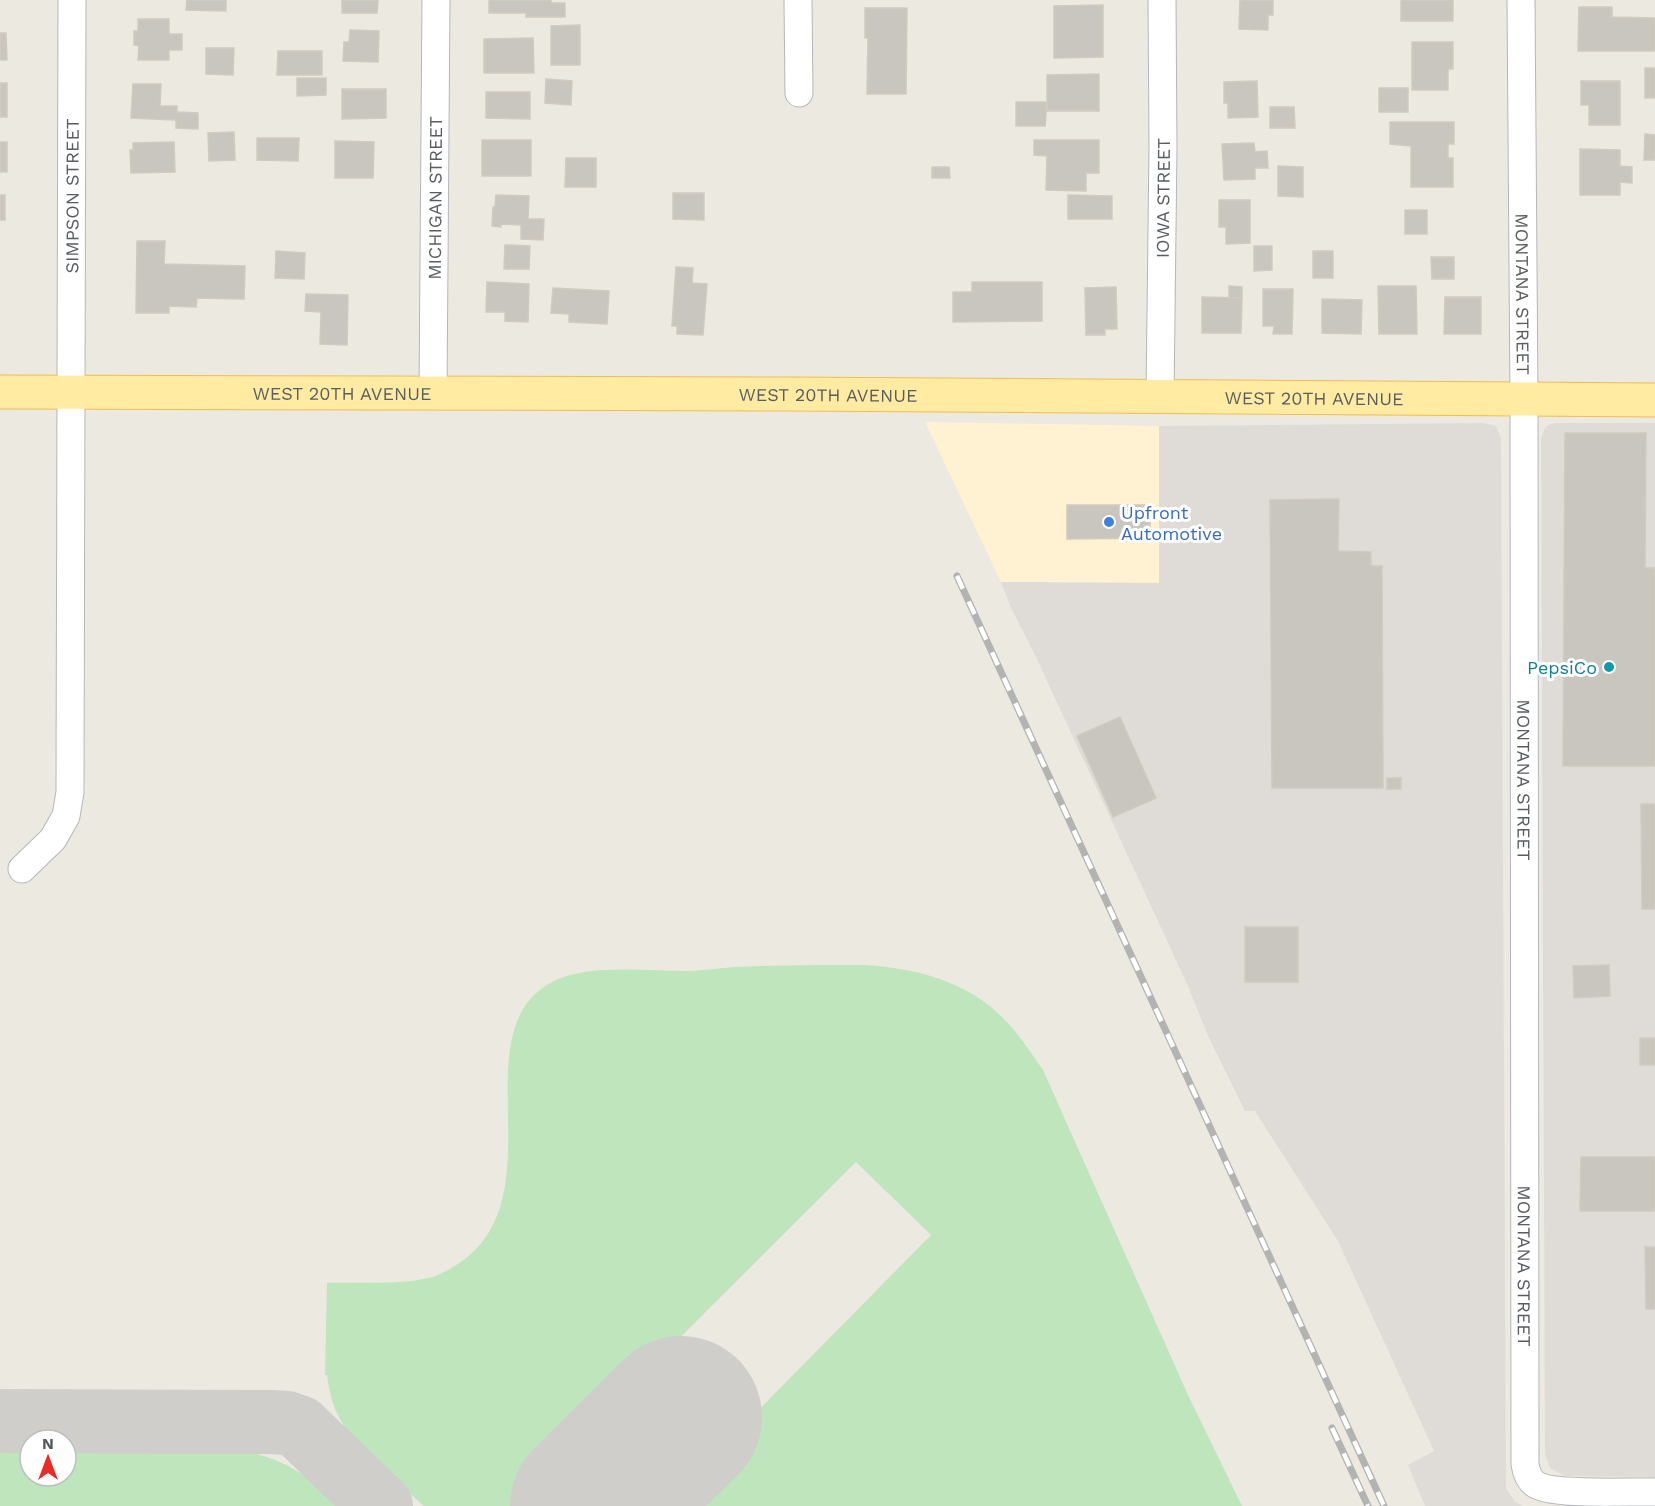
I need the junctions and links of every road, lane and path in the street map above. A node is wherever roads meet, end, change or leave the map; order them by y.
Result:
1 (72, 0) edge
2 (436, 0) edge
3 (798, 0) edge
4 (1162, 0) edge
5 (1521, 0) edge
6 (799, 93) dead end
7 (0, 392) edge
8 (71, 393) junction
9 (433, 394) junction
10 (1160, 398) junction
11 (1524, 399) junction
12 (1655, 400) edge
13 (22, 868) dead end
14 (1655, 1492) edge

1 - 8 street, SIMPSON STREET
2 - 9 street, MICHIGAN STREET
3 - 6 street
4 - 10 street, IOWA STREET
5 - 11 street, MONTANA STREET
7 - 8 main road, WEST 20TH AVENUE
8 - 9 main road, WEST 20TH AVENUE
8 - 13 street, SIMPSON STREET
9 - 10 main road, WEST 20TH AVENUE
10 - 11 main road, WEST 20TH AVENUE
11 - 12 main road, WEST 20TH AVENUE
11 - 14 street, MONTANA STREET

